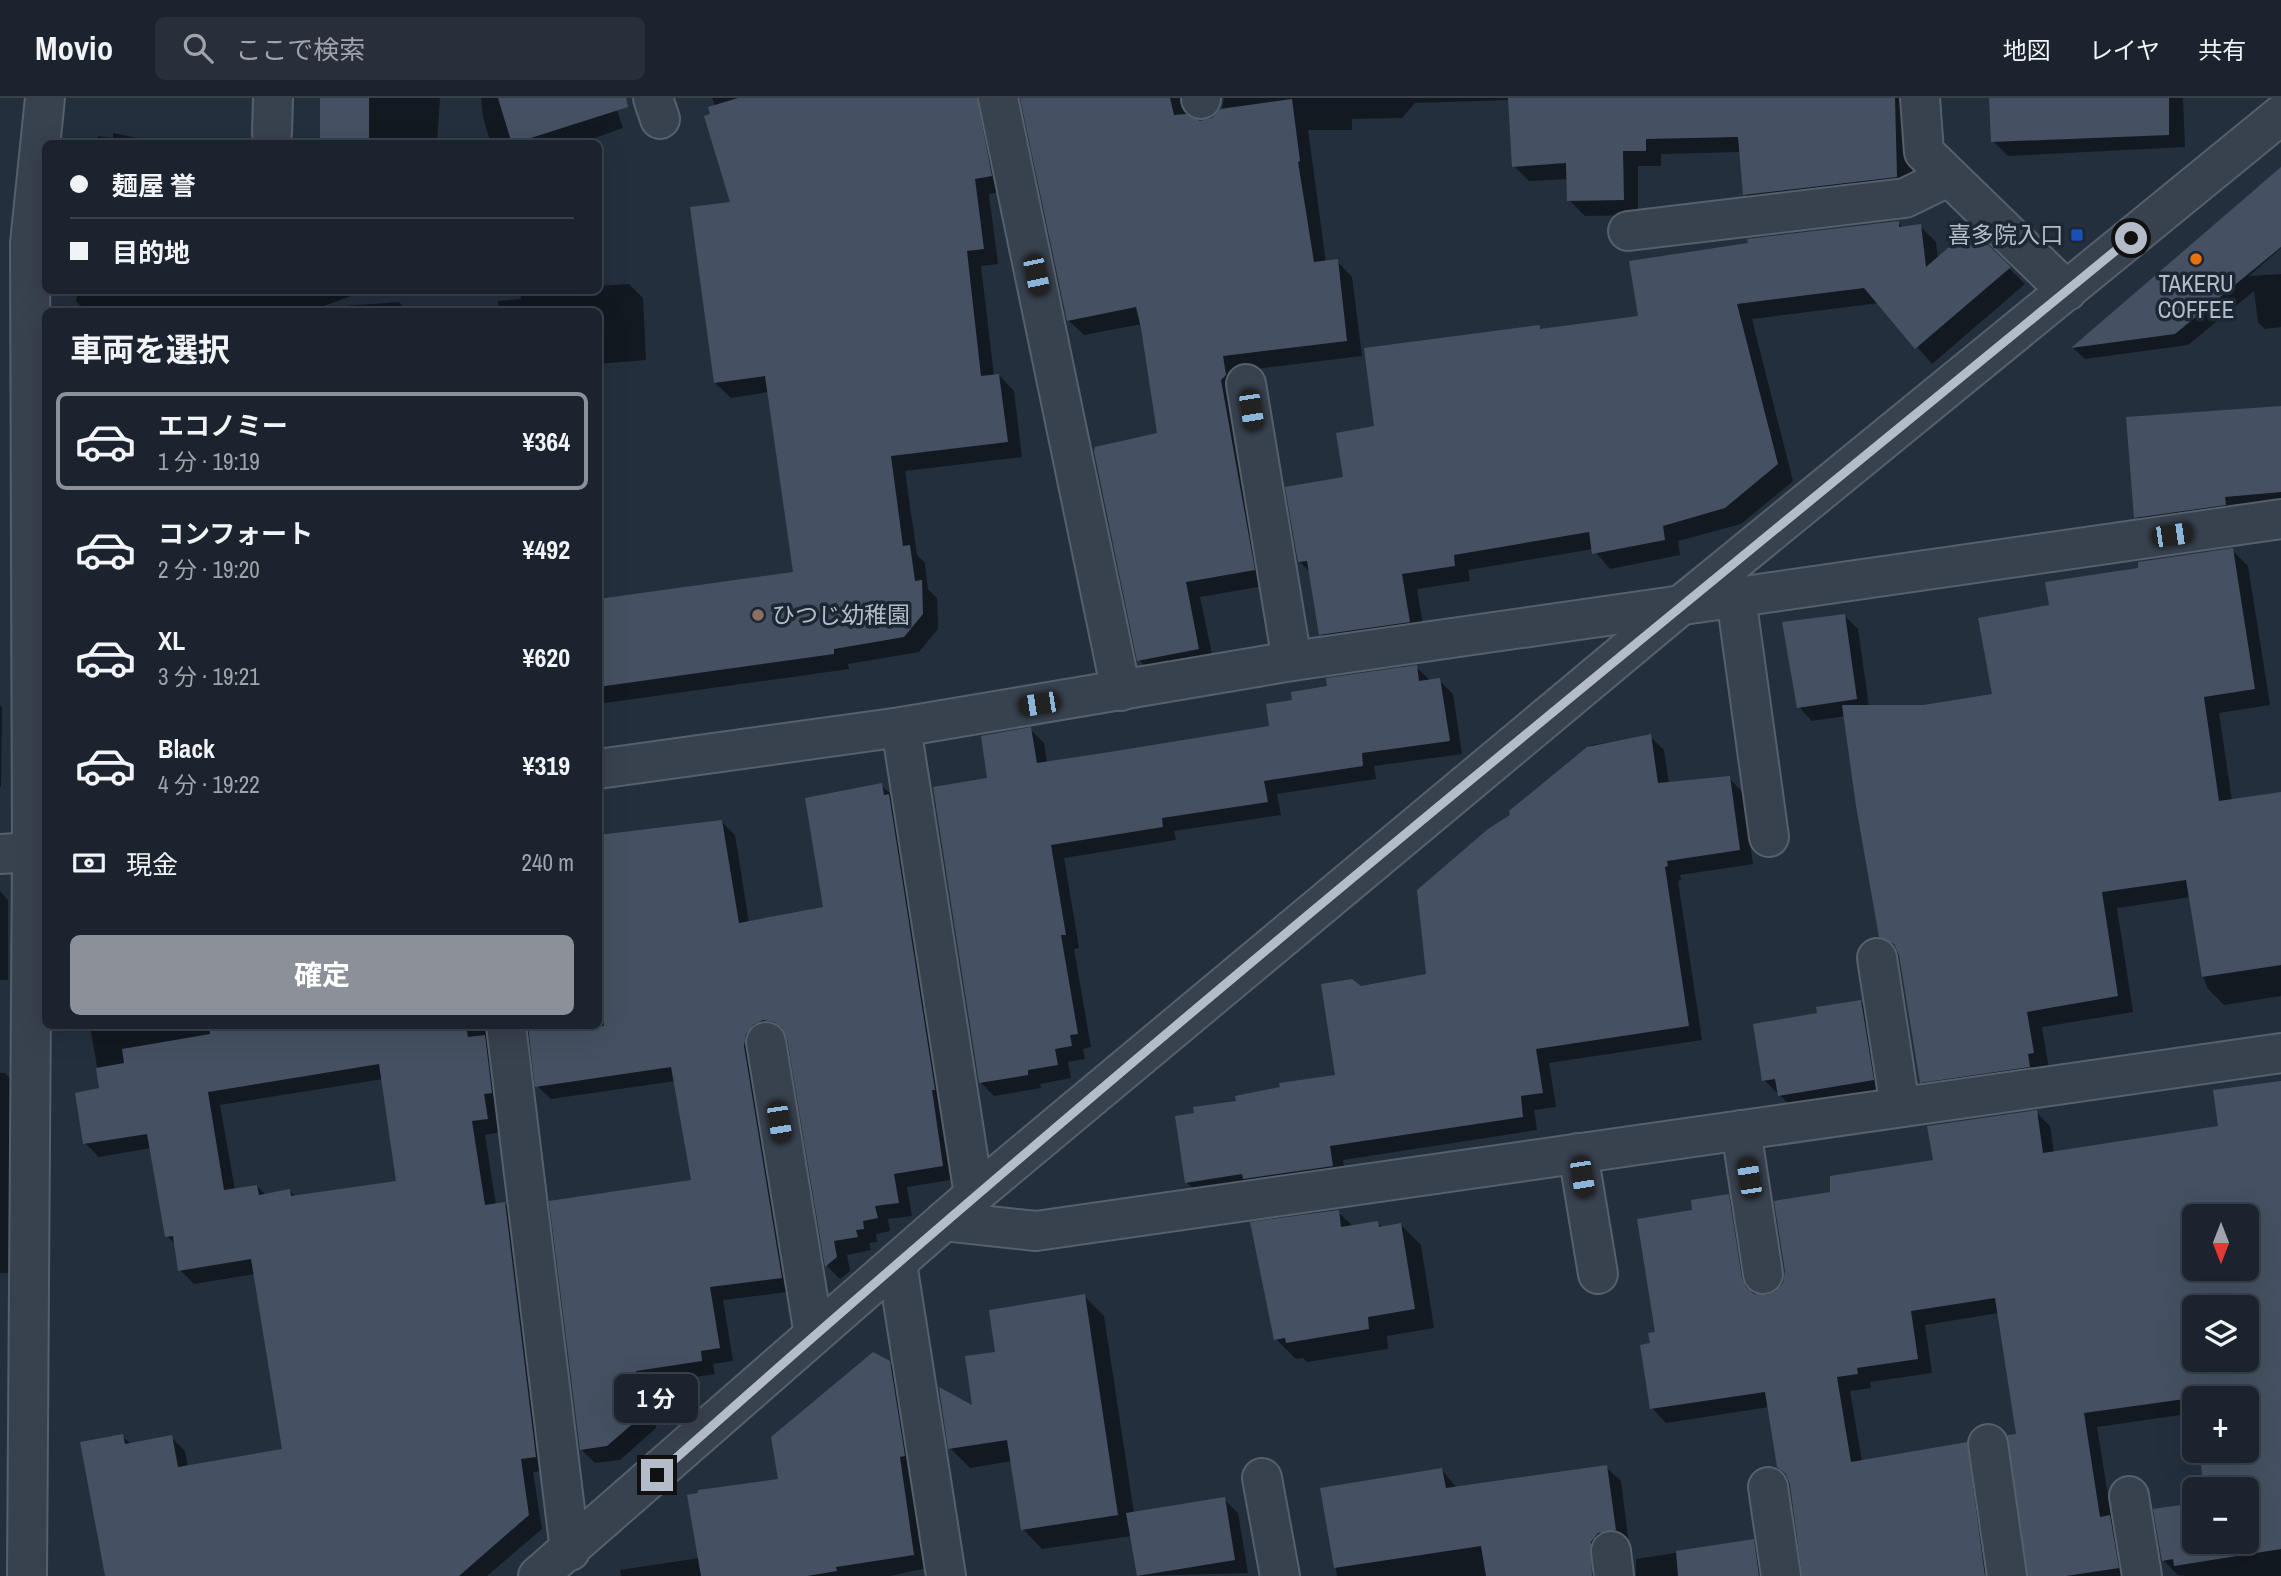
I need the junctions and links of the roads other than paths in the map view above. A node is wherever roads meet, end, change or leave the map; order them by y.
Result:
1 (45, 98) edge
2 (998, 98) edge
3 (1920, 98) edge
4 (2281, 115) edge
5 (1948, 177) junction
6 (1628, 232) dead end
7 (15, 244) edge
8 (2067, 291) junction
9 (15, 308) edge
10 (1246, 384) dead end
11 (2281, 519) edge
12 (1736, 597) junction
13 (1680, 606) junction
14 (1292, 661) junction
15 (1121, 691) junction
16 (901, 727) junction
17 (602, 768) edge
18 (1769, 837) dead end
19 (26, 852) edge
20 (1877, 958) dead end
21 (506, 1029) edge
22 (766, 1042) dead end
23 (2281, 1053) edge
24 (1900, 1107) junction
25 (1741, 1130) junction
26 (1578, 1153) junction
27 (974, 1195) junction
28 (944, 1222) junction
29 (897, 1263) junction
30 (1598, 1274) dead end
31 (1763, 1274) dead end
32 (13, 1287) edge
33 (814, 1335) junction
34 (1988, 1444) dead end
35 (1262, 1478) dead end
36 (1768, 1487) dead end
37 (2129, 1496) dead end
38 (570, 1550) junction
39 (27, 1576) edge
40 (538, 1576) edge
41 (946, 1576) edge
42 (1280, 1576) edge
43 (1781, 1576) edge
44 (2007, 1576) edge
45 (2142, 1576) edge

1 - 7 street
2 - 15 street
3 - 5 street
4 - 8 street
5 - 6 street
5 - 8 street
7 - 9 street
8 - 13 street
9 - 19 street
10 - 14 street
11 - 12 street
12 - 13 street
12 - 18 street
13 - 14 street
13 - 27 street
14 - 15 street
15 - 16 street
16 - 17 street
16 - 27 street
19 - 32 street
20 - 24 street
21 - 38 street
22 - 33 street
23 - 24 street
24 - 25 street
25 - 26 street
25 - 31 street
26 - 28 street
26 - 30 street
27 - 28 street
28 - 29 street
29 - 33 street
29 - 41 street
32 - 39 street
33 - 38 street
34 - 44 street
35 - 42 street
36 - 43 street
37 - 45 street
38 - 40 street

